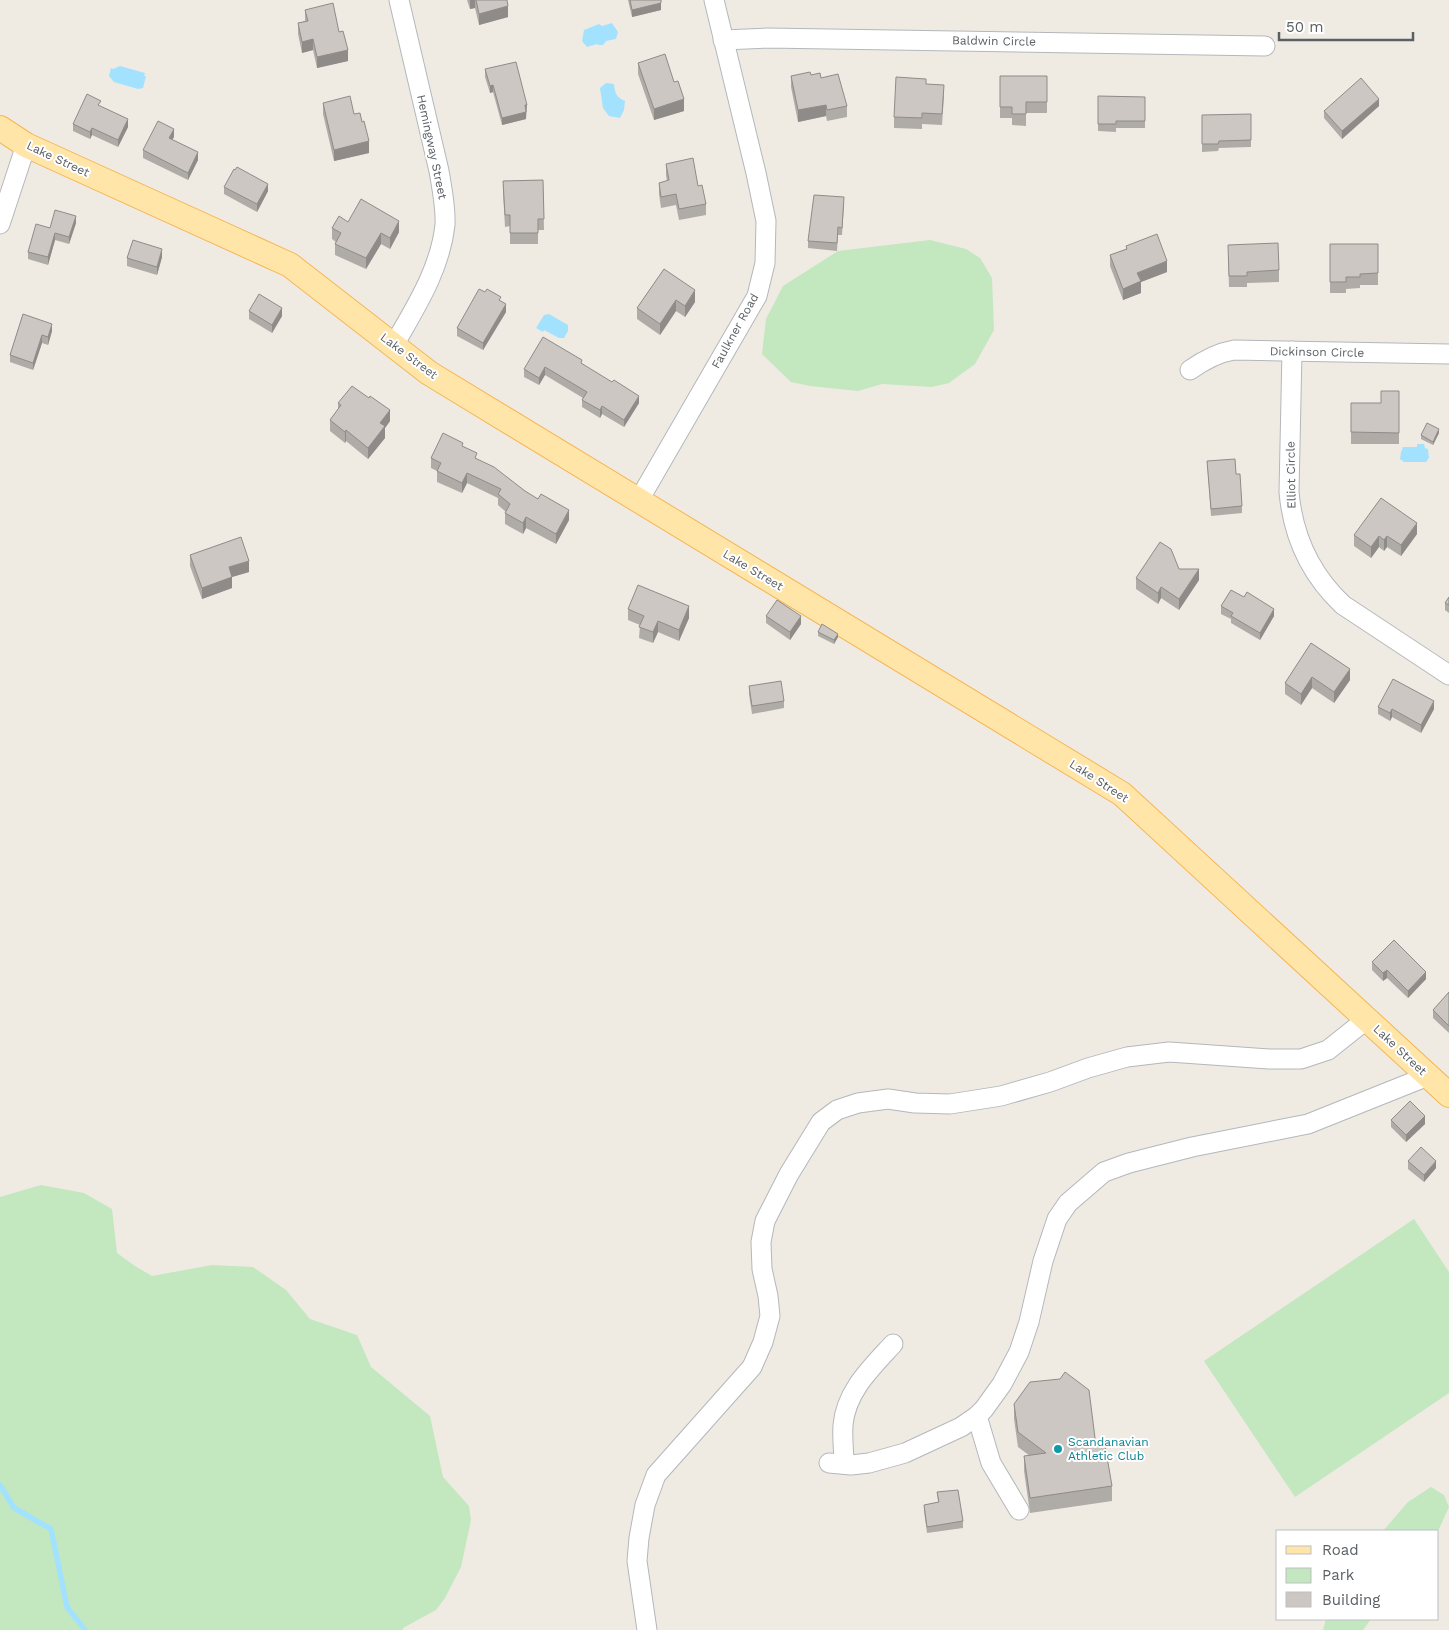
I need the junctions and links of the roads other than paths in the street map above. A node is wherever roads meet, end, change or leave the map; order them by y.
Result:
1 (399, 0) edge
2 (714, 0) edge
3 (723, 40) junction
4 (1266, 46) dead end
5 (0, 128) edge
6 (26, 145) junction
7 (0, 224) edge
8 (394, 345) junction
9 (1292, 352) junction
10 (1449, 354) edge
11 (1190, 370) dead end
12 (639, 500) junction
13 (1449, 675) edge
14 (1367, 1019) junction
15 (1428, 1076) junction
16 (1449, 1095) edge
17 (893, 1344) dead end
18 (977, 1416) junction
19 (1019, 1510) dead end
20 (647, 1630) edge

1 - 8 street, Hemingway Street
2 - 3 street, Faulkner Road
3 - 4 street, Baldwin Circle
3 - 12 street, Faulkner Road
5 - 6 main road, Lake Street
6 - 7 street
6 - 8 main road, Lake Street
8 - 12 main road, Lake Street
9 - 10 street, Dickinson Circle
9 - 11 street, Dickinson Circle
9 - 13 street, Elliot Circle
12 - 14 main road, Lake Street
14 - 15 main road, Lake Street
14 - 20 street
15 - 16 main road, Lake Street
15 - 18 street
17 - 18 street
18 - 19 street

